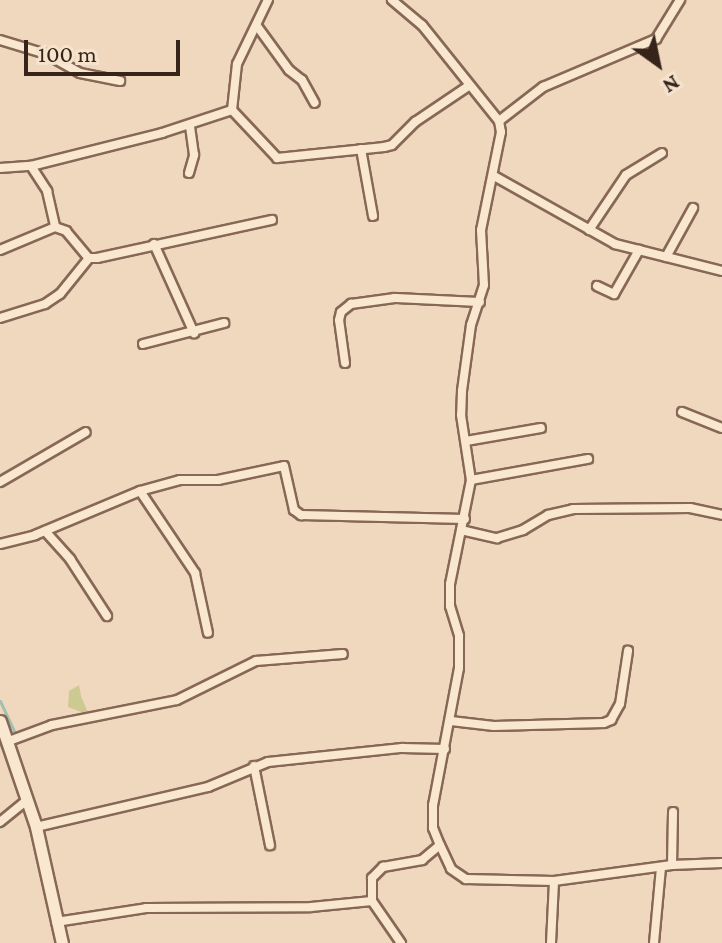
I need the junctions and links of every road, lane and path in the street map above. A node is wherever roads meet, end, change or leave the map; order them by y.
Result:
1 (268, 0) edge
2 (392, 0) edge
3 (680, 0) edge
4 (257, 26) junction
5 (0, 40) edge
6 (120, 81) dead end
7 (470, 85) junction
8 (315, 103) dead end
9 (232, 110) junction
10 (499, 121) junction
11 (190, 125) junction
12 (361, 149) junction
13 (662, 153) dead end
14 (31, 166) junction
15 (0, 168) edge
16 (189, 173) dead end
17 (494, 176) junction
18 (693, 208) dead end
19 (373, 216) dead end
20 (272, 220) dead end
21 (55, 227) junction
22 (589, 230) junction
23 (154, 244) junction
24 (0, 250) edge
25 (639, 250) junction
26 (666, 257) junction
27 (89, 258) junction
28 (722, 271) edge
29 (597, 286) dead end
30 (480, 302) junction
31 (0, 318) edge
32 (224, 323) dead end
33 (194, 333) junction
34 (143, 344) dead end
35 (345, 363) dead end
36 (682, 412) dead end
37 (541, 428) dead end
38 (722, 428) edge
39 (86, 432) dead end
40 (466, 441) junction
41 (588, 459) dead end
42 (471, 480) junction
43 (0, 482) edge
44 (140, 491) junction
45 (722, 515) edge
46 (465, 519) junction
47 (461, 530) junction
48 (45, 531) junction
49 (0, 544) edge
50 (107, 616) dead end
51 (208, 633) dead end
52 (628, 651) dead end
53 (343, 654) dead end
54 (0, 721) edge
55 (451, 721) junction
56 (9, 741) junction
57 (445, 749) junction
58 (254, 766) junction
59 (27, 800) junction
60 (673, 812) dead end
61 (0, 822) edge
62 (36, 827) junction
63 (270, 845) dead end
64 (440, 845) junction
65 (722, 863) edge
66 (672, 865) junction
67 (661, 867) junction
68 (554, 881) junction
69 (372, 901) junction
70 (56, 922) junction
71 (62, 943) edge
72 (401, 943) edge
73 (551, 943) edge
74 (654, 943) edge

1 - 4 street
2 - 7 street
3 - 10 street
4 - 8 street
4 - 9 street
5 - 6 street
7 - 10 street
7 - 12 street
9 - 11 street
9 - 12 street
10 - 17 street
11 - 14 street
11 - 16 street
12 - 19 street
13 - 22 street
14 - 15 street
14 - 21 street
17 - 22 street
17 - 30 street
18 - 26 street
20 - 23 street
21 - 24 street
21 - 27 street
22 - 25 street
23 - 27 street
23 - 33 street
25 - 26 street
25 - 29 street
26 - 28 street
27 - 31 street
30 - 35 street
30 - 40 street
32 - 33 street
33 - 34 street
36 - 38 street
37 - 40 street
39 - 43 street
40 - 42 street
41 - 42 street
42 - 46 street
44 - 46 street
44 - 48 street
44 - 51 street
45 - 47 street
46 - 47 street
47 - 55 street
48 - 49 street
48 - 50 street
52 - 55 street
53 - 56 street
54 - 56 street
55 - 57 street
56 - 59 street
57 - 58 street
57 - 64 street
58 - 62 street
58 - 63 street
59 - 61 street
59 - 62 street
60 - 66 street
62 - 70 street
64 - 68 street
64 - 69 street
65 - 66 street
66 - 67 street
67 - 68 street
67 - 74 street
68 - 73 street
69 - 70 street
69 - 72 street
70 - 71 street

